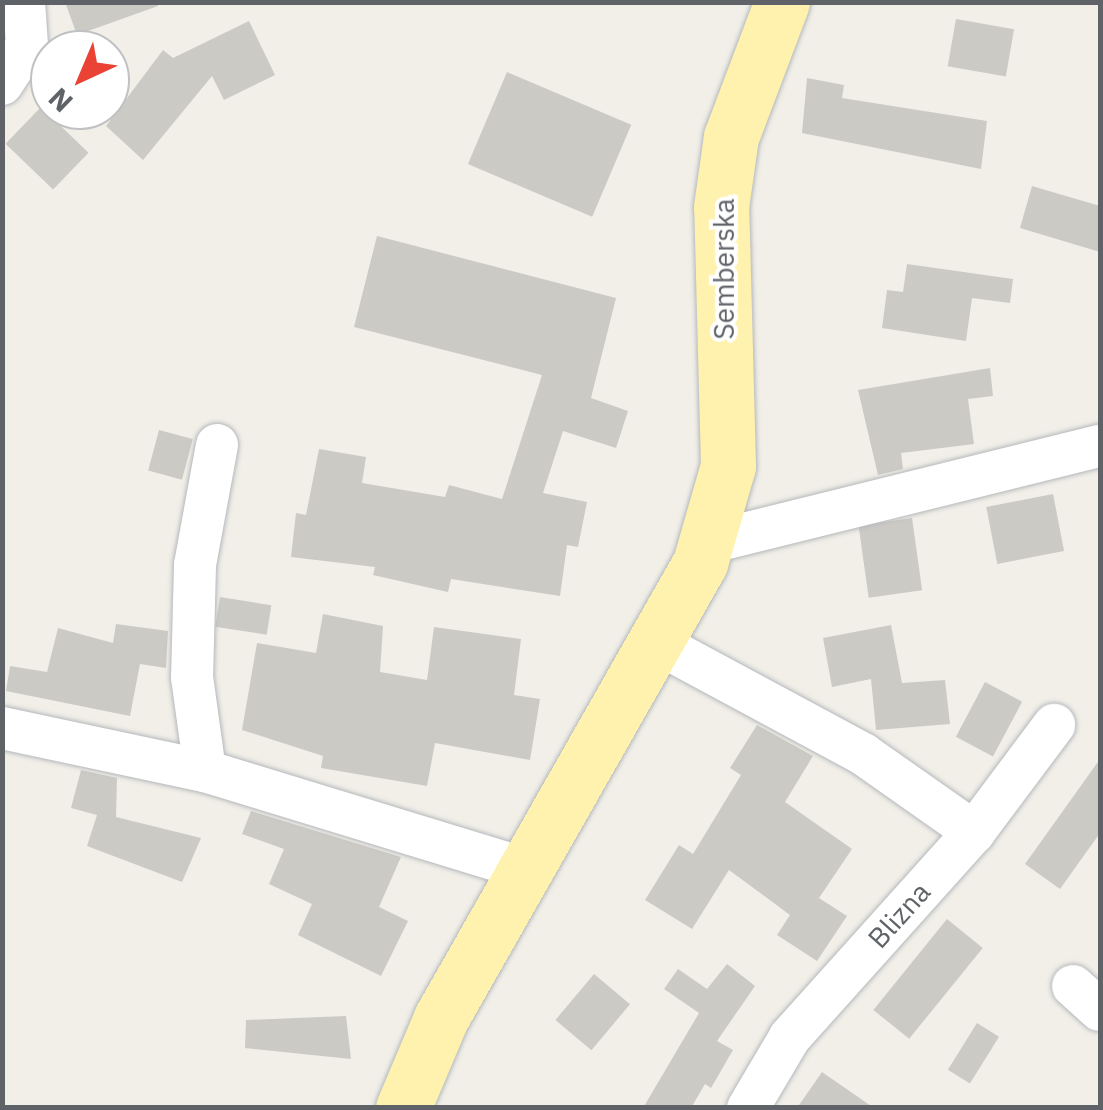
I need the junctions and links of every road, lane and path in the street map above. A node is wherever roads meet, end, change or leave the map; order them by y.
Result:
1 (24, 2) edge
2 (782, 2) edge
3 (2, 84) edge
4 (217, 446) dead end
5 (1100, 446) edge
6 (706, 543) junction
7 (655, 642) junction
8 (1054, 725) dead end
9 (2, 728) edge
10 (205, 771) junction
11 (974, 832) junction
12 (526, 868) junction
13 (403, 1108) edge
14 (748, 1108) edge

1 - 3 street
2 - 6 main road, Semberska
4 - 10 street
5 - 6 street
6 - 7 main road, Semberska
7 - 11 street
7 - 12 main road, Semberska
8 - 11 street, Blizna
9 - 10 street
10 - 12 street
11 - 14 street, Blizna
12 - 13 main road, Semberska

